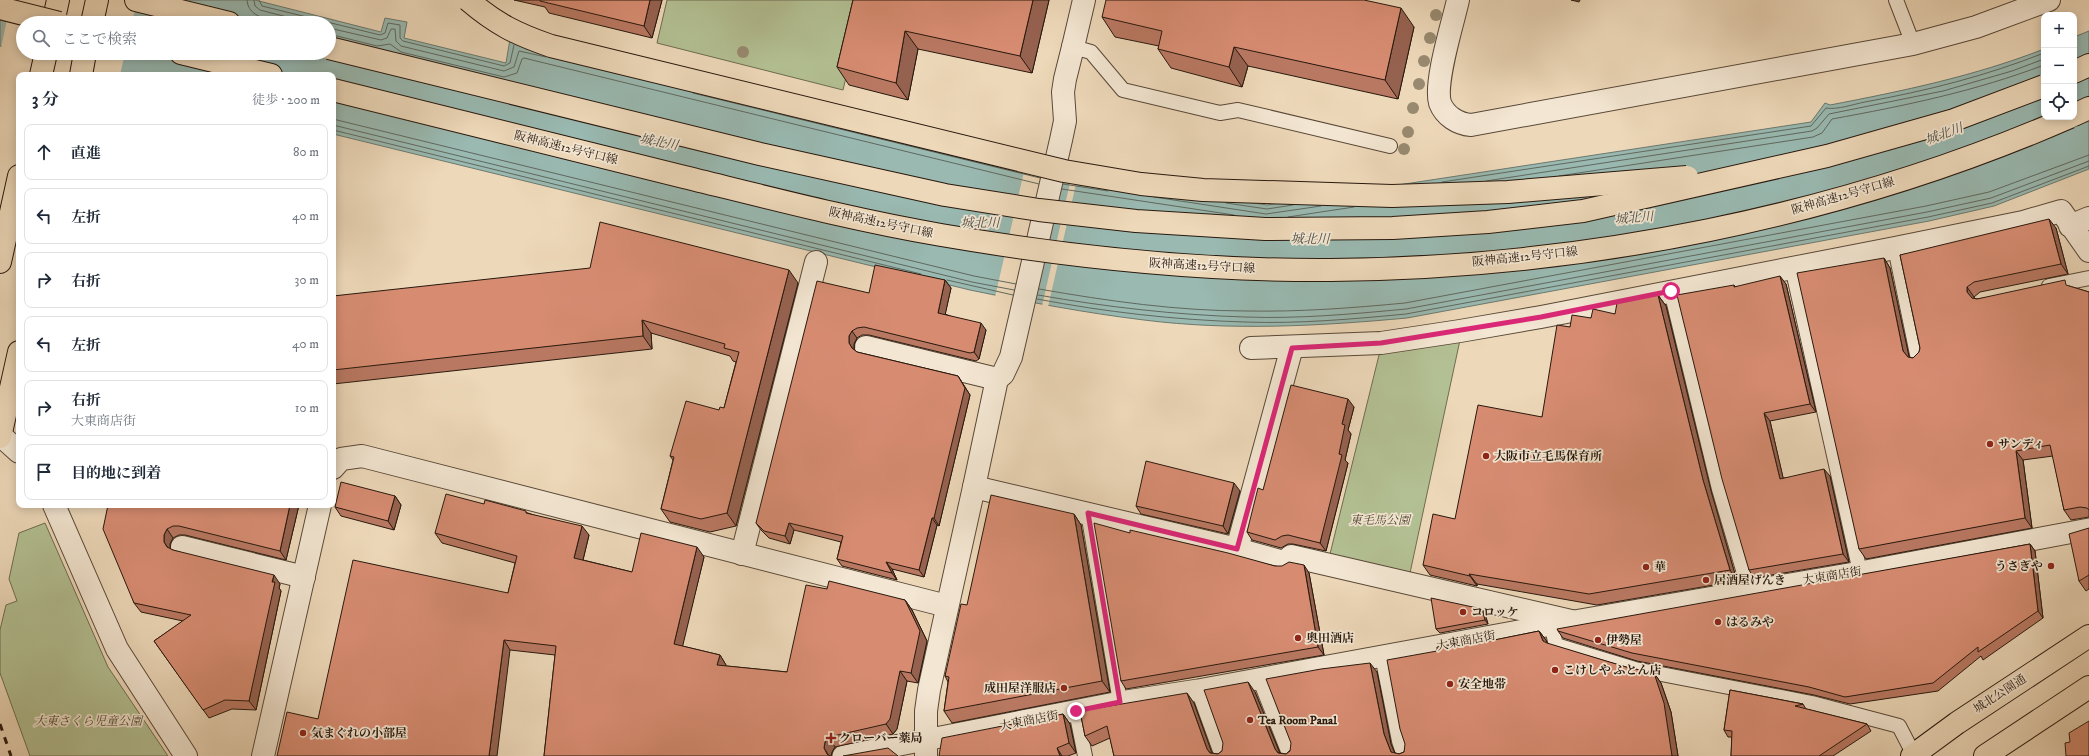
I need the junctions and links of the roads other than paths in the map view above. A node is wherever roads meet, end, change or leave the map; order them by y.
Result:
1 (58, 0) edge
2 (97, 0) edge
3 (136, 0) edge
4 (468, 0) edge
5 (1084, 0) edge
6 (1458, 0) edge
7 (1896, 0) edge
8 (2049, 0) edge
9 (0, 8) edge
10 (31, 16) edge
11 (55, 16) edge
12 (94, 16) edge
13 (201, 16) edge
14 (1913, 44) junction
15 (1073, 47) junction
16 (336, 50) edge
17 (44, 60) edge
18 (83, 60) edge
19 (210, 60) edge
20 (2089, 66) edge
21 (2077, 71) edge
22 (42, 72) edge
23 (81, 72) edge
24 (259, 72) edge
25 (2041, 87) edge
26 (336, 91) edge
27 (2089, 108) edge
28 (2077, 114) edge
29 (2063, 120) edge
30 (1390, 146) dead end
31 (1770, 170) junction
32 (16, 190) edge
33 (2080, 222) edge
34 (1895, 248) junction
35 (2089, 251) edge
36 (0, 262) edge
37 (816, 262) dead end
38 (1792, 267) junction
39 (2089, 278) edge
40 (2036, 289) edge
41 (1671, 291) junction
42 (866, 347) dead end
43 (1251, 348) dead end
44 (1292, 348) junction
45 (1918, 359) edge
46 (16, 365) edge
47 (997, 379) junction
48 (0, 436) edge
49 (16, 449) edge
50 (336, 465) edge
51 (974, 487) junction
52 (55, 508) edge
53 (319, 508) edge
54 (1088, 513) junction
55 (2089, 529) edge
56 (182, 547) dead end
57 (1237, 549) junction
58 (742, 554) junction
59 (1860, 572) junction
60 (304, 577) junction
61 (1748, 590) junction
62 (946, 606) junction
63 (1561, 623) junction
64 (2089, 636) edge
65 (1382, 656) junction
66 (1259, 678) junction
67 (2089, 687) edge
68 (1198, 690) junction
69 (1120, 702) junction
70 (1076, 711) junction
71 (926, 748) edge
72 (186, 756) edge
73 (263, 756) edge
74 (843, 756) edge
75 (1085, 756) edge
76 (1222, 756) edge
77 (1290, 756) edge
78 (1404, 756) edge
79 (1914, 756) edge
80 (1985, 756) edge

1 - 11 main road
2 - 12 main road
3 - 13 main road
4 - 31 main road, bridge
5 - 15 street
6 - 14 street
7 - 14 lane
8 - 14 street
9 - 10 main road, bridge
15 - 30 lane
15 - 47 street, bridge
16 - 31 main road, bridge
17 - 22 main road
18 - 23 main road
19 - 24 main road
20 - 21 main road
25 - 31 main road, bridge
26 - 29 main road, 阪神高速12号守口線, bridge
27 - 28 main road
32 - 36 main road
33 - 34 street
33 - 35 street
34 - 38 street
34 - 45 lane
37 - 58 street
38 - 41 street
38 - 59 lane
39 - 40 lane
41 - 44 street
41 - 61 lane
42 - 47 street
43 - 44 street
44 - 57 street
46 - 48 main road
47 - 51 street
48 - 49 street
50 - 58 street
51 - 54 street
51 - 62 street
52 - 72 street
53 - 60 street
54 - 57 street
54 - 69 lane
55 - 59 street, 大東商店街
56 - 60 street
57 - 63 street
58 - 62 street
59 - 61 street, 大東商店街
60 - 73 street
61 - 63 street, 大東商店街
62 - 71 street
63 - 65 street, 大東商店街
63 - 79 lane
64 - 79 main road, 城北公園通
65 - 66 street, 大東商店街
65 - 78 lane
66 - 68 street, 大東商店街
66 - 77 lane
67 - 80 main road
68 - 69 street, 大東商店街
68 - 76 lane
69 - 70 street, 大東商店街
70 - 71 street, 大東商店街
70 - 75 lane
71 - 74 street, 大東商店街

